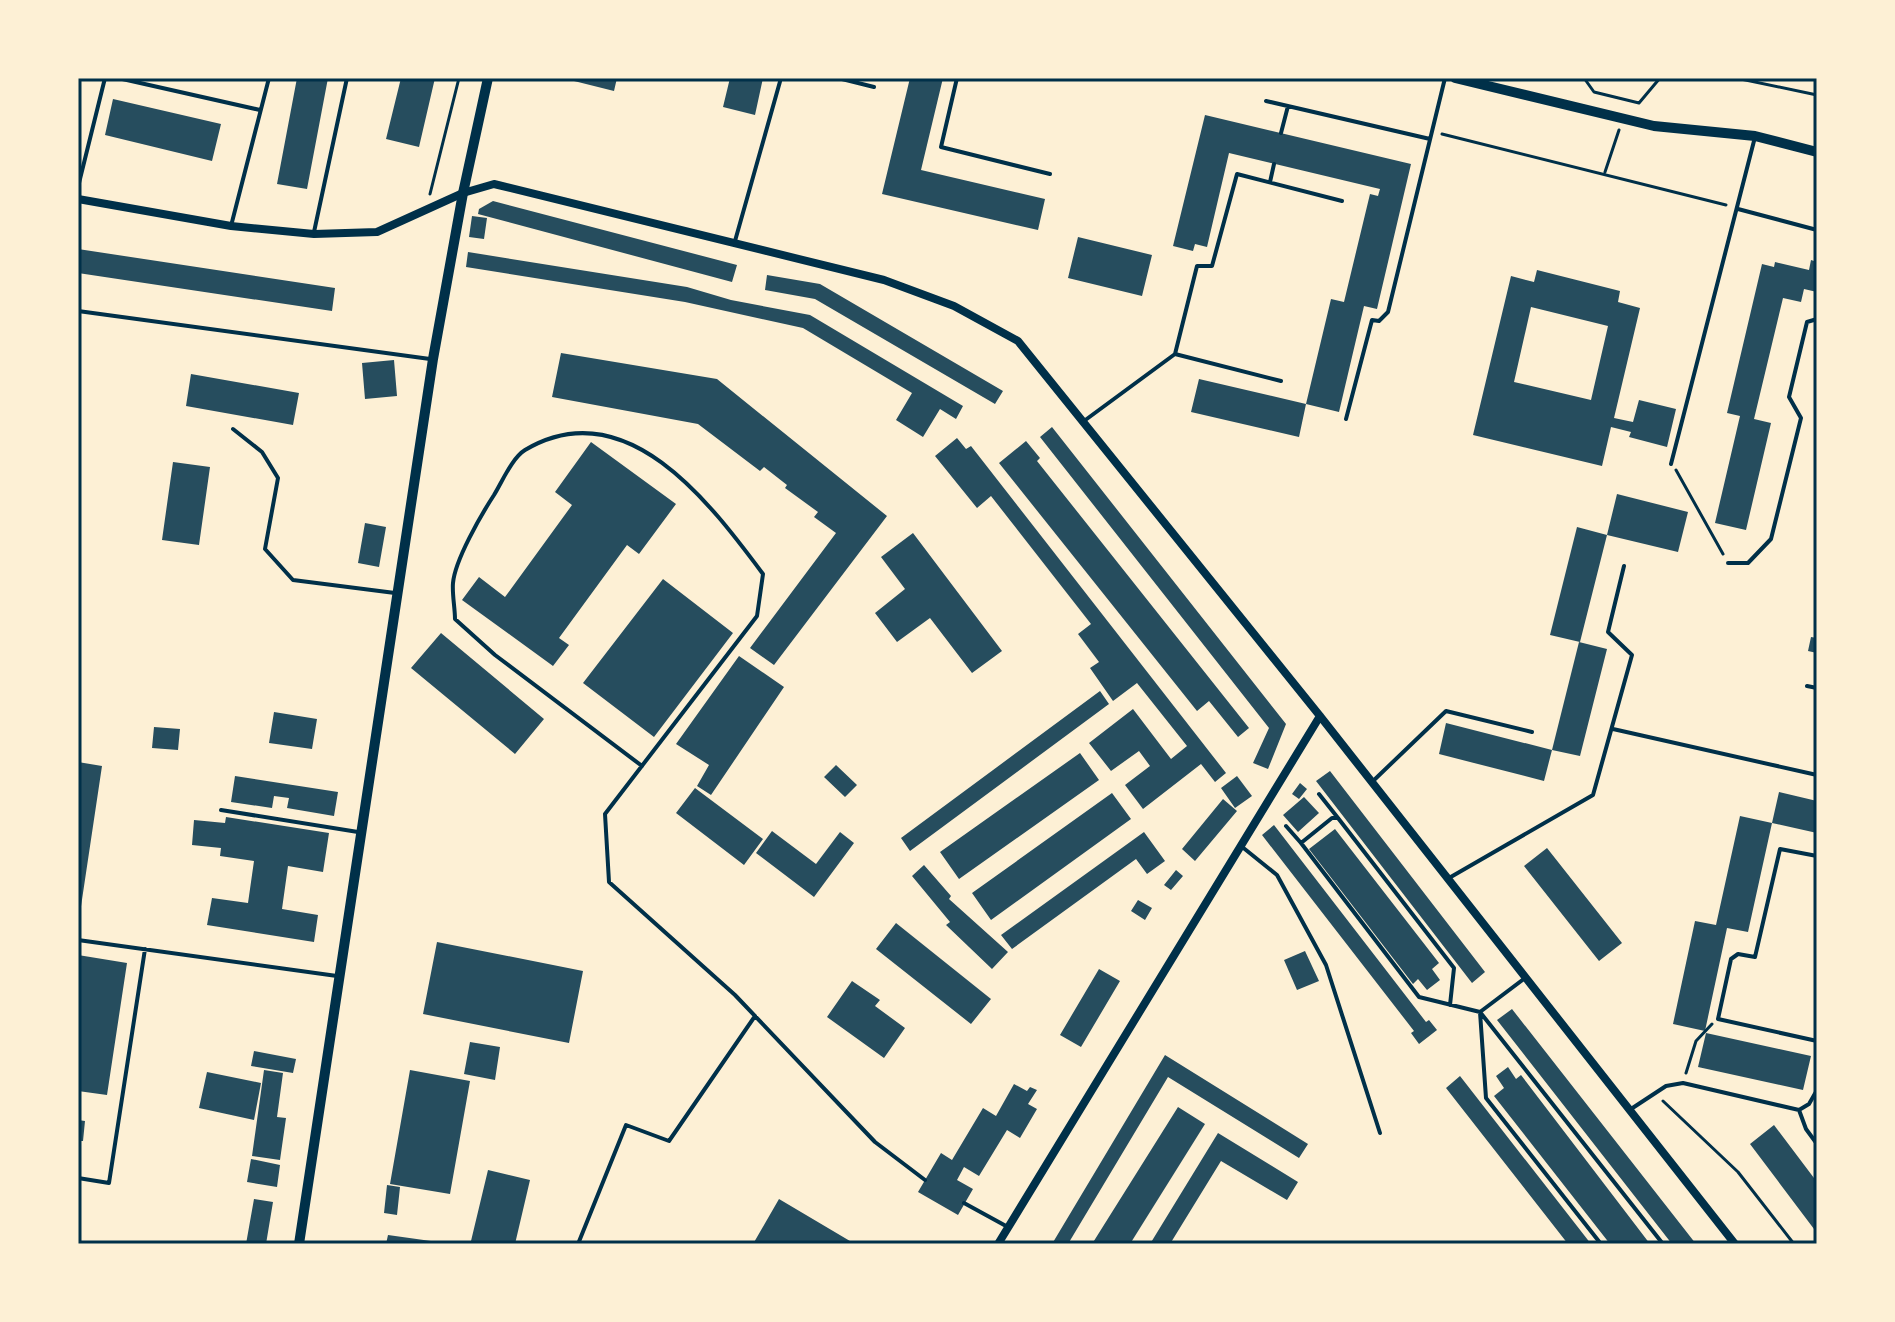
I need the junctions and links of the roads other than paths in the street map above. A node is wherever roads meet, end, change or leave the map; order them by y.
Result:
1 (105, 78) edge
2 (118, 78) edge
3 (269, 78) edge
4 (347, 78) edge
5 (488, 78) edge
6 (781, 78) edge
7 (838, 78) edge
8 (957, 78) edge
9 (1445, 78) edge
10 (1455, 78) edge
11 (874, 87) dead end
12 (1266, 101) dead end
13 (1288, 106) junction
14 (260, 110) junction
15 (1281, 133) dead end
16 (1755, 136) junction
17 (1430, 139) junction
18 (1817, 152) edge
19 (1274, 164) dead end
20 (1050, 174) dead end
21 (1270, 182) junction
22 (78, 187) edge
23 (463, 193) junction
24 (78, 199) edge
25 (1342, 201) dead end
26 (1737, 208) junction
27 (231, 226) junction
28 (1817, 230) edge
29 (314, 234) junction
30 (734, 244) junction
31 (78, 311) edge
32 (1817, 319) edge
33 (1175, 354) junction
34 (433, 359) junction
35 (1281, 381) dead end
36 (1346, 419) dead end
37 (1084, 421) junction
38 (233, 429) dead end
39 (1671, 464) road end
40 (1728, 563) road end
41 (1624, 566) dead end
42 (397, 593) junction
43 (1807, 686) dead end
44 (1817, 688) edge
45 (1320, 716) junction
46 (1613, 729) junction
47 (1532, 732) dead end
48 (642, 766) junction
49 (1817, 775) edge
50 (1372, 782) junction
51 (1319, 794) dead end
52 (221, 810) dead end
53 (1338, 818) junction
54 (1286, 826) dead end
55 (361, 833) junction
56 (1301, 843) junction
57 (1241, 846) junction
58 (1817, 856) edge
59 (1448, 878) junction
60 (78, 940) edge
61 (145, 949) junction
62 (339, 977) junction
63 (1525, 978) junction
64 (1450, 1005) junction
65 (1480, 1012) junction
66 (755, 1016) junction
67 (1817, 1041) edge
68 (1817, 1090) edge
69 (1629, 1110) junction
70 (1799, 1110) junction
71 (1380, 1133) dead end
72 (1817, 1144) edge
73 (78, 1178) edge
74 (925, 1180) dead end
75 (964, 1203) dead end
76 (1008, 1228) junction
77 (299, 1244) edge
78 (578, 1244) edge
79 (998, 1244) edge
80 (1601, 1244) edge
81 (1663, 1244) edge
82 (1735, 1244) edge

1 - 22 lane
2 - 14 lane
3 - 14 lane
4 - 29 lane
5 - 23 street
6 - 30 lane
7 - 11 lane
8 - 20 lane
9 - 17 lane
10 - 16 street
12 - 13 lane
13 - 15 lane
13 - 17 lane
14 - 27 lane
16 - 18 street
16 - 26 lane
17 - 36 lane
19 - 21 lane
21 - 25 lane
21 - 33 lane
23 - 29 street
23 - 30 street
23 - 34 street
24 - 27 street
26 - 28 lane
26 - 39 lane
27 - 29 street
30 - 37 street
31 - 34 lane
32 - 40 lane
33 - 35 lane
33 - 37 lane
34 - 42 street
37 - 45 street
38 - 42 lane
41 - 46 lane
42 - 55 street
43 - 44 lane
45 - 50 street
45 - 57 street
46 - 49 lane
46 - 59 lane
47 - 50 lane
48 - 48 lane
48 - 66 lane
50 - 59 street
51 - 53 lane
52 - 55 lane
53 - 56 lane
53 - 64 lane
54 - 56 lane
55 - 62 street
56 - 64 lane
57 - 71 lane
57 - 76 street
58 - 67 lane
59 - 63 street
60 - 61 lane
61 - 62 lane
61 - 73 lane
62 - 77 street
63 - 65 lane
63 - 69 street
64 - 65 lane
65 - 80 lane
65 - 81 lane
66 - 74 lane
66 - 78 lane
68 - 70 lane
69 - 70 lane
69 - 82 street
70 - 72 lane
75 - 76 lane
76 - 79 street

